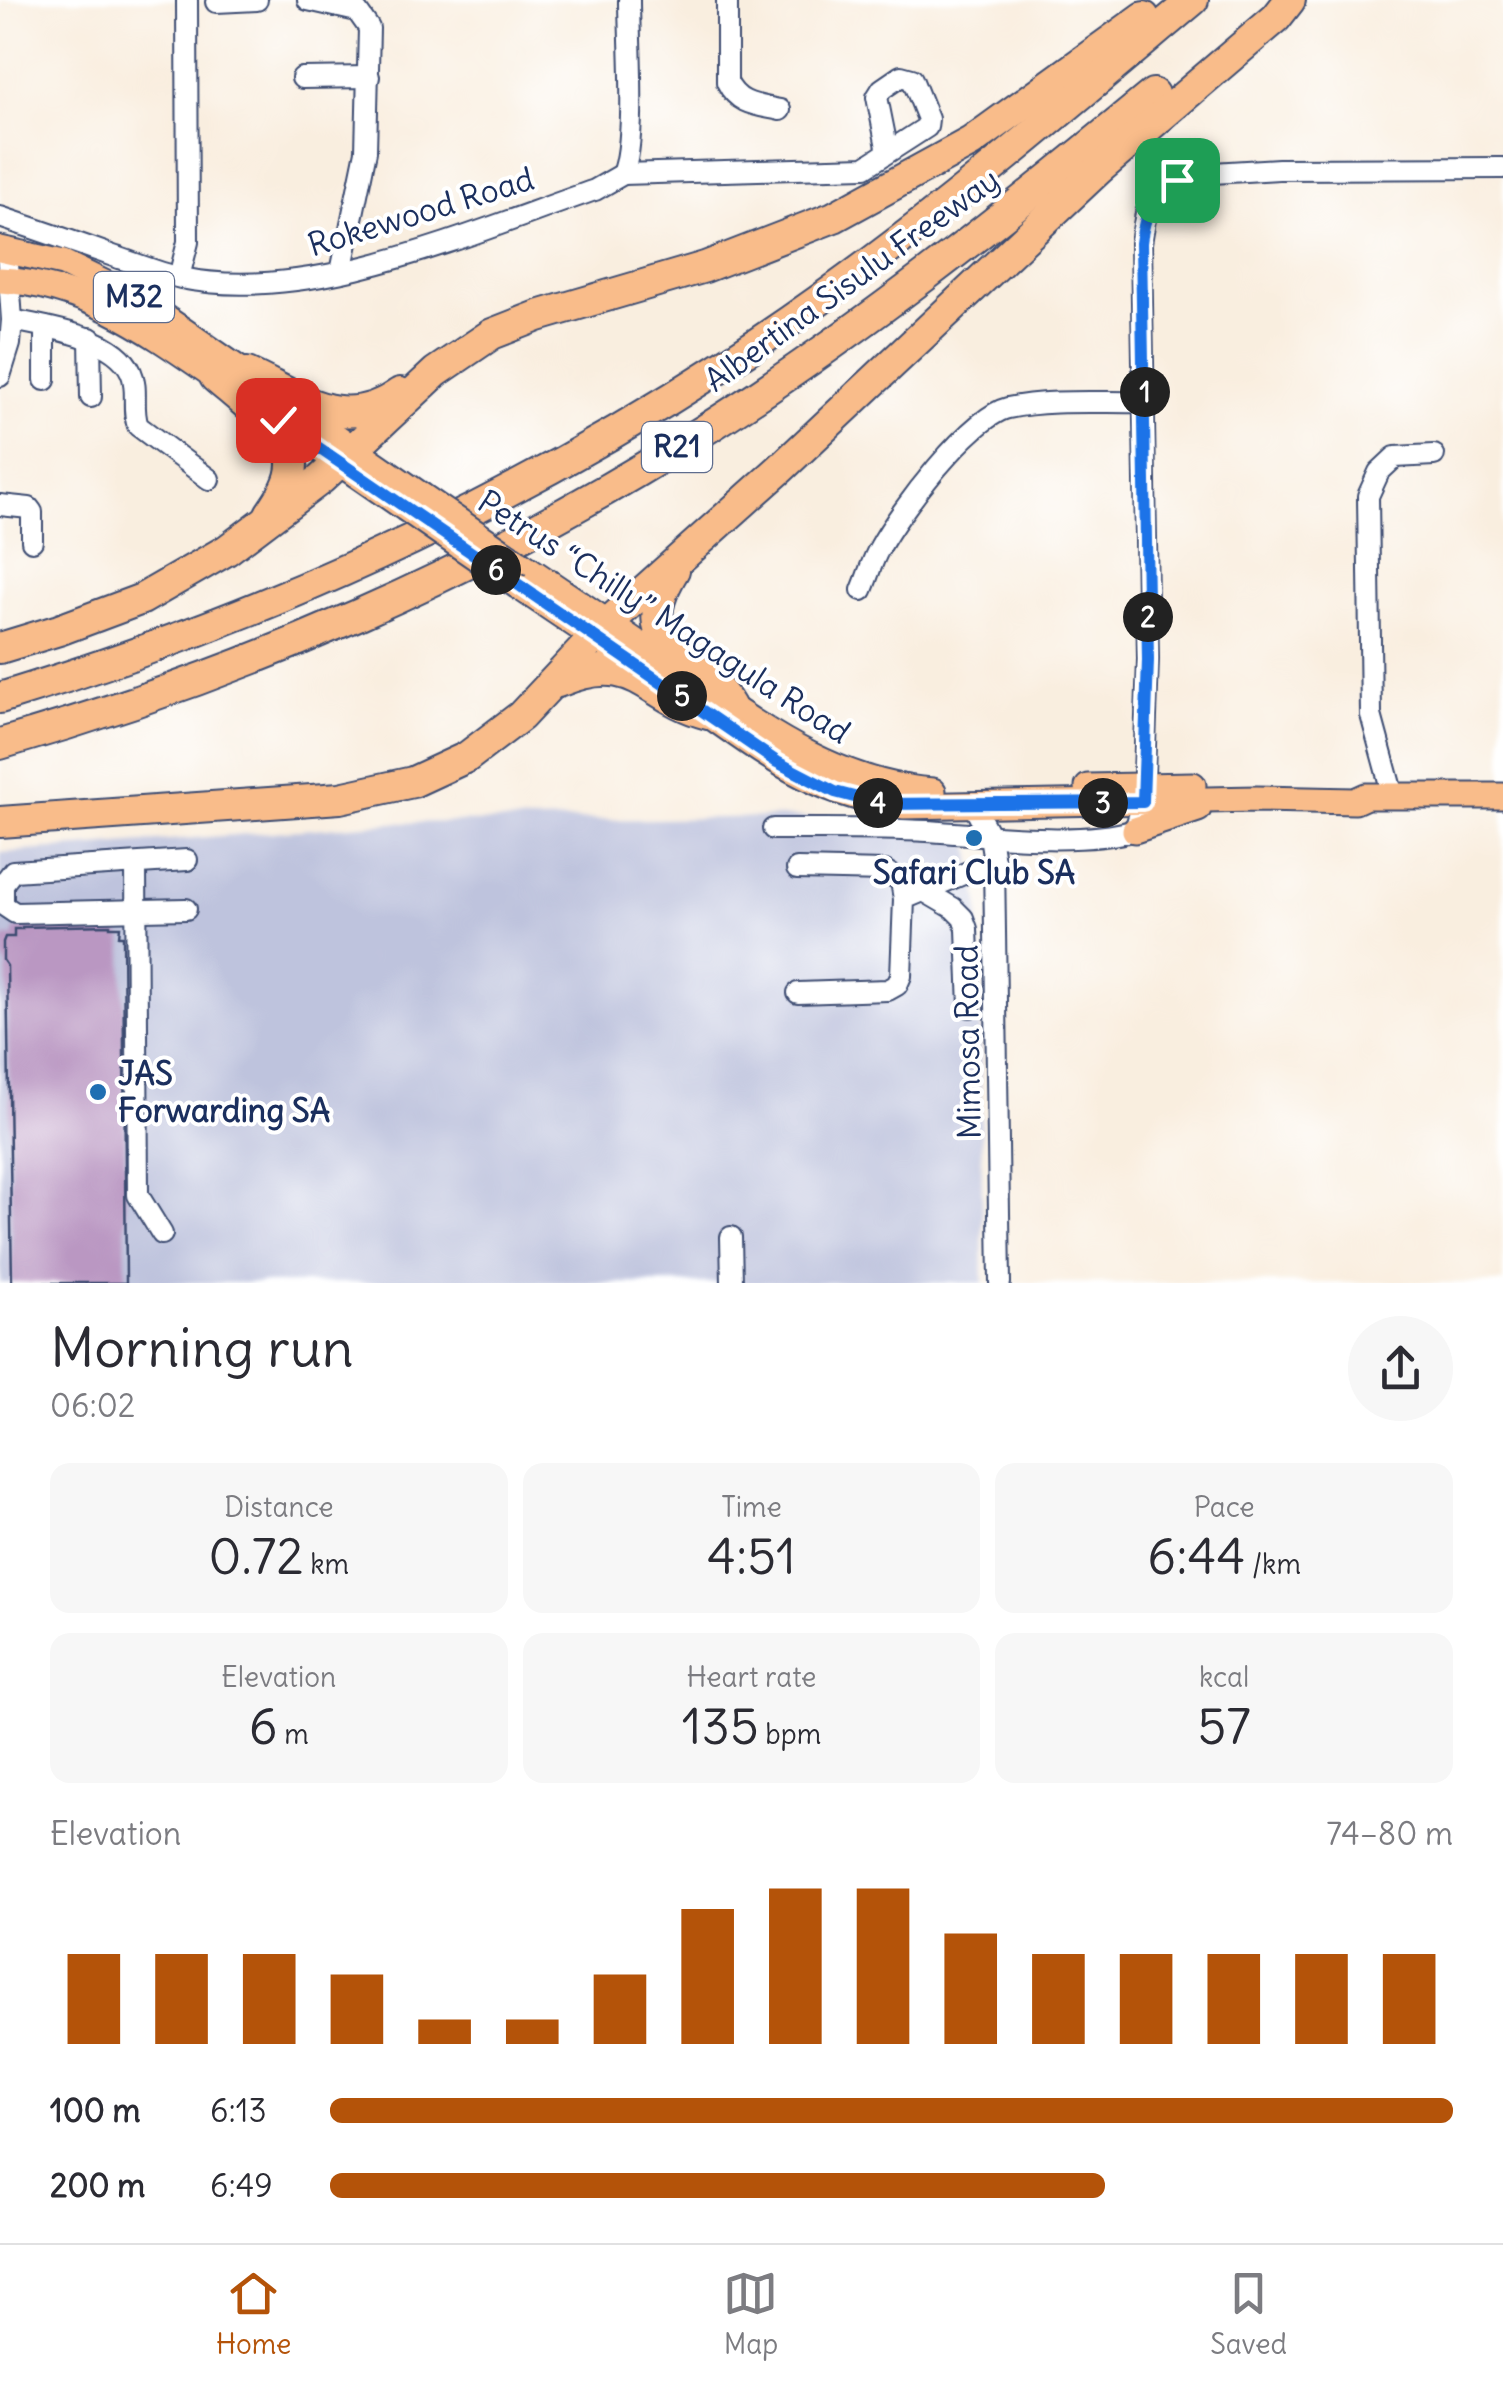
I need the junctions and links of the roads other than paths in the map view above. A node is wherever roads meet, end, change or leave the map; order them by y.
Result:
1 (187, 0) edge
2 (257, 0) edge
3 (308, 0) edge
4 (628, 0) edge
5 (727, 0) edge
6 (1166, 0) edge
7 (1194, 0) edge
8 (1268, 0) edge
9 (1290, 0) edge
10 (216, 2) edge
11 (368, 77) junction
12 (302, 78) dead end
13 (780, 110) dead end
14 (888, 152) dead end
15 (1503, 168) edge
16 (624, 174) junction
17 (0, 218) edge
18 (4, 249) edge
19 (342, 272) junction
20 (179, 278) junction
21 (4, 280) edge
22 (12, 320) junction
23 (45, 327) junction
24 (90, 338) junction
25 (436, 372) junction
26 (247, 373) junction
27 (0, 376) edge
28 (216, 377) junction
29 (45, 380) dead end
30 (91, 397) dead end
31 (1146, 402) junction
32 (1434, 455) dead end
33 (348, 456) junction
34 (209, 479) dead end
35 (0, 505) edge
36 (262, 524) junction
37 (32, 541) dead end
38 (684, 554) junction
39 (862, 590) dead end
40 (602, 629) junction
41 (0, 648) edge
42 (555, 683) junction
43 (0, 698) edge
44 (719, 710) junction
45 (0, 744) edge
46 (1143, 793) junction
47 (1366, 796) junction
48 (1393, 796) junction
49 (1503, 796) edge
50 (1257, 799) junction
51 (973, 805) junction
52 (0, 822) edge
53 (773, 829) dead end
54 (1135, 830) junction
55 (990, 836) junction
56 (187, 860) dead end
57 (994, 861) junction
58 (136, 864) junction
59 (797, 869) dead end
60 (914, 895) junction
61 (136, 909) junction
62 (186, 909) dead end
63 (798, 992) dead end
64 (970, 1007) dead end
65 (162, 1234) dead end
66 (731, 1237) dead end
67 (732, 1283) edge
68 (1000, 1283) edge

1 - 20 street
2 - 10 street
3 - 11 street
4 - 16 street
5 - 13 street
6 - 25 highway
7 - 43 highway, Albertina Sisulu Freeway / R21
8 - 45 highway, Albertina Sisulu Freeway / R21
9 - 38 highway
11 - 12 street
11 - 19 street
14 - 16 street
15 - 31 street
16 - 19 street, Rokewood Road
17 - 20 street, Rokewood Road
18 - 21 street
18 - 26 main road, Petrus “Chilly” Magagula Road / M32
19 - 20 street, Rokewood Road
21 - 22 street
21 - 28 main road, Petrus “Chilly” Magagula Road / M32
22 - 23 street
22 - 27 street
23 - 24 street
23 - 29 street
24 - 30 street
24 - 34 street
25 - 26 highway
25 - 33 highway
26 - 33 main road, Petrus “Chilly” Magagula Road / M32
28 - 33 main road, Petrus “Chilly” Magagula Road / M32
28 - 36 highway
31 - 39 street
31 - 46 street
32 - 48 street
33 - 36 highway
33 - 40 main road, Petrus “Chilly” Magagula Road / M32, bridge
35 - 37 street
36 - 41 highway
38 - 40 highway
38 - 44 highway
40 - 42 highway
40 - 44 main road, Petrus “Chilly” Magagula Road / M32
42 - 44 highway
42 - 52 highway
44 - 46 main road, Petrus “Chilly” Magagula Road / M32
44 - 51 main road, Petrus “Chilly” Magagula Road / M32
46 - 47 main road, Petrus “Chilly” Magagula Road / M32
46 - 50 main road, Petrus “Chilly” Magagula Road / M32
46 - 51 main road, Petrus “Chilly” Magagula Road / M32
46 - 54 street
47 - 48 main road, Petrus “Chilly” Magagula Road / M32
47 - 50 main road, Petrus “Chilly” Magagula Road / M32
48 - 49 main road, Petrus “Chilly” Magagula Road / M32
50 - 54 main road
51 - 55 street, Mimosa Road
53 - 55 street
54 - 55 street
55 - 57 street, Mimosa Road
56 - 58 street
57 - 60 street
57 - 68 street, Mimosa Road
58 - 61 street
58 - 61 street
59 - 60 street
60 - 63 street
60 - 64 street
61 - 62 street
61 - 65 street
66 - 67 street

